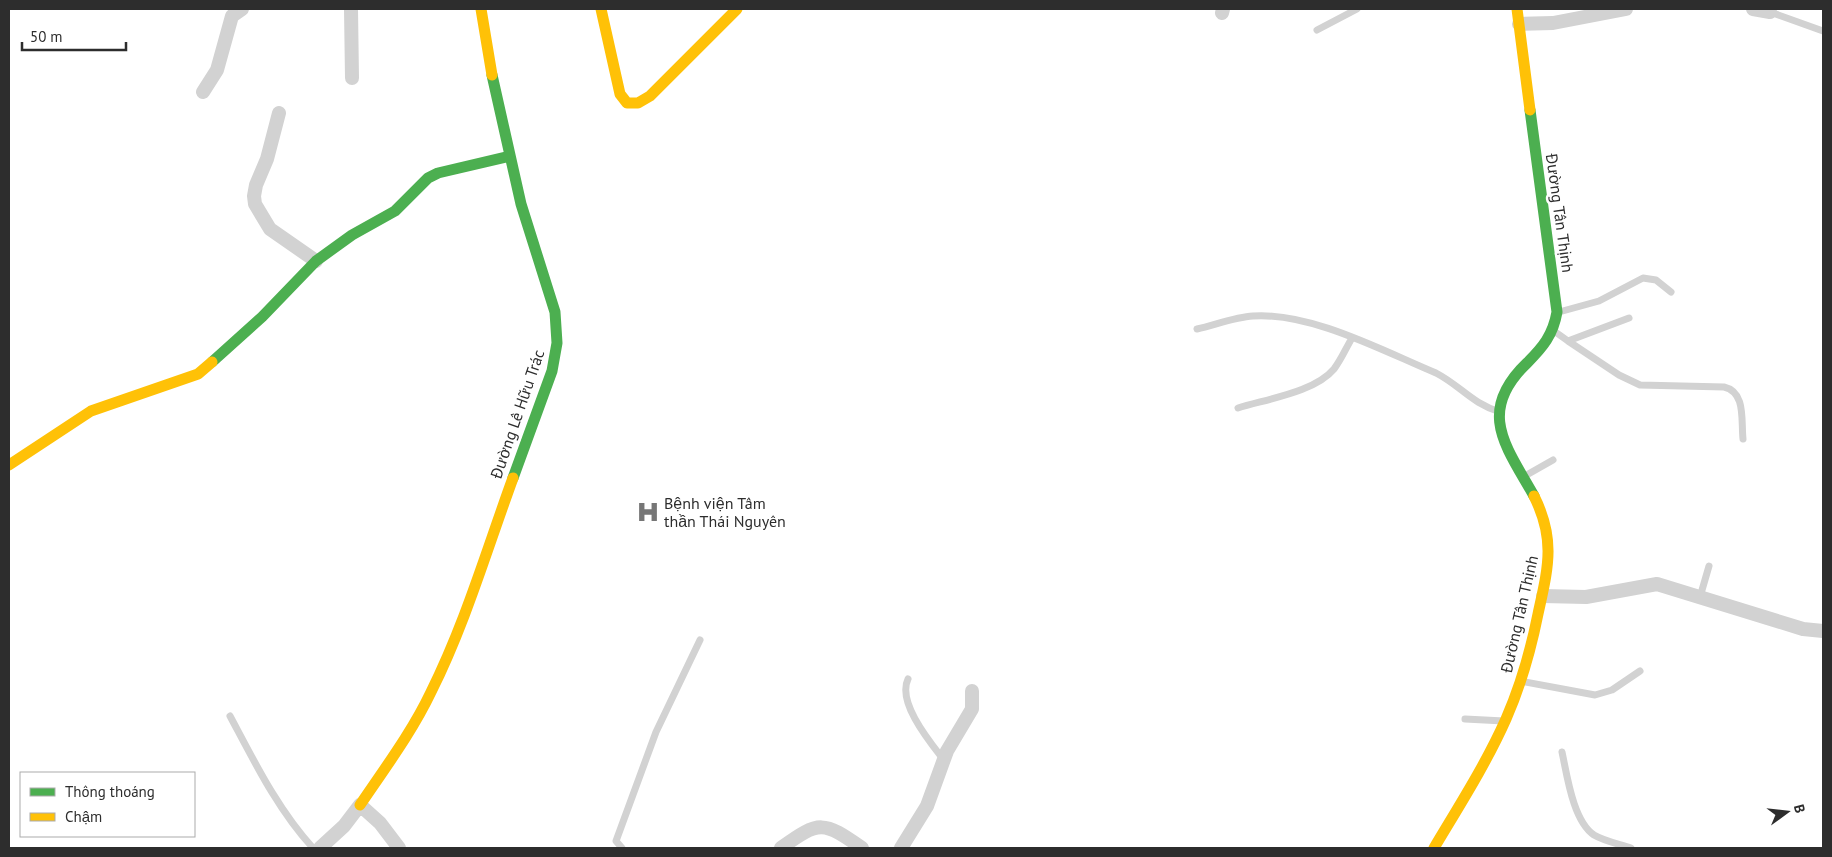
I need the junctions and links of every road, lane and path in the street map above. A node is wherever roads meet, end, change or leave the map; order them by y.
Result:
1 (242, 9) edge
2 (351, 9) edge
3 (482, 9) edge
4 (601, 9) edge
5 (737, 9) edge
6 (1357, 9) edge
7 (1517, 9) edge
8 (1626, 9) edge
9 (1753, 9) edge
10 (1770, 12) joint
11 (1587, 13) edge
12 (1519, 24) junction
13 (1317, 30) dead end
14 (1823, 31) edge
15 (352, 78) dead end
16 (203, 92) dead end
17 (279, 113) dead end
18 (510, 156) junction
19 (316, 261) junction
20 (1671, 292) dead end
21 (1557, 312) junction
22 (1629, 318) dead end
23 (1197, 329) dead end
24 (1553, 331) junction
25 (1352, 338) junction
26 (1568, 341) junction
27 (1238, 408) dead end
28 (1500, 412) junction
29 (1743, 439) dead end
30 (1553, 460) dead end
31 (9, 465) edge
32 (1523, 477) junction
33 (1709, 566) dead end
34 (1543, 596) junction
35 (1700, 597) junction
36 (1823, 631) edge
37 (700, 640) dead end
38 (1640, 671) dead end
39 (908, 679) dead end
40 (1520, 681) junction
41 (972, 690) dead end
42 (230, 716) dead end
43 (1465, 719) dead end
44 (1504, 721) junction
45 (1562, 752) dead end
46 (943, 759) junction
47 (360, 805) junction
48 (313, 848) edge
49 (320, 848) edge
50 (399, 848) edge
51 (622, 848) edge
52 (781, 848) edge
53 (862, 848) edge
54 (901, 848) edge
55 (1434, 848) edge
56 (1631, 848) edge

1 - 16 street
2 - 15 street
3 - 18 street, Đường Lê Hữu Trác
4 - 5 street
6 - 13 lane
7 - 12 street, Đường Tân Thịnh
8 - 11 street
9 - 10 street
10 - 14 lane
11 - 12 street
12 - 21 street, Đường Tân Thịnh
17 - 19 street
18 - 19 street
18 - 47 street, Đường Lê Hữu Trác
19 - 31 street
20 - 21 lane
21 - 24 street, Đường Tân Thịnh
22 - 26 lane
23 - 25 lane
24 - 26 lane
24 - 28 street, Đường Tân Thịnh
25 - 27 lane
25 - 28 lane
26 - 29 lane
28 - 32 street, Đường Tân Thịnh
30 - 32 lane
32 - 34 street, Đường Tân Thịnh
33 - 35 lane
34 - 35 street
34 - 40 street, Đường Tân Thịnh
35 - 36 street
37 - 51 lane
38 - 40 lane
39 - 46 lane
40 - 44 street, Đường Tân Thịnh
41 - 46 street
42 - 48 lane
43 - 44 lane
44 - 55 street, Đường Tân Thịnh
45 - 56 lane
46 - 54 street
47 - 49 street
47 - 50 street
52 - 53 street

